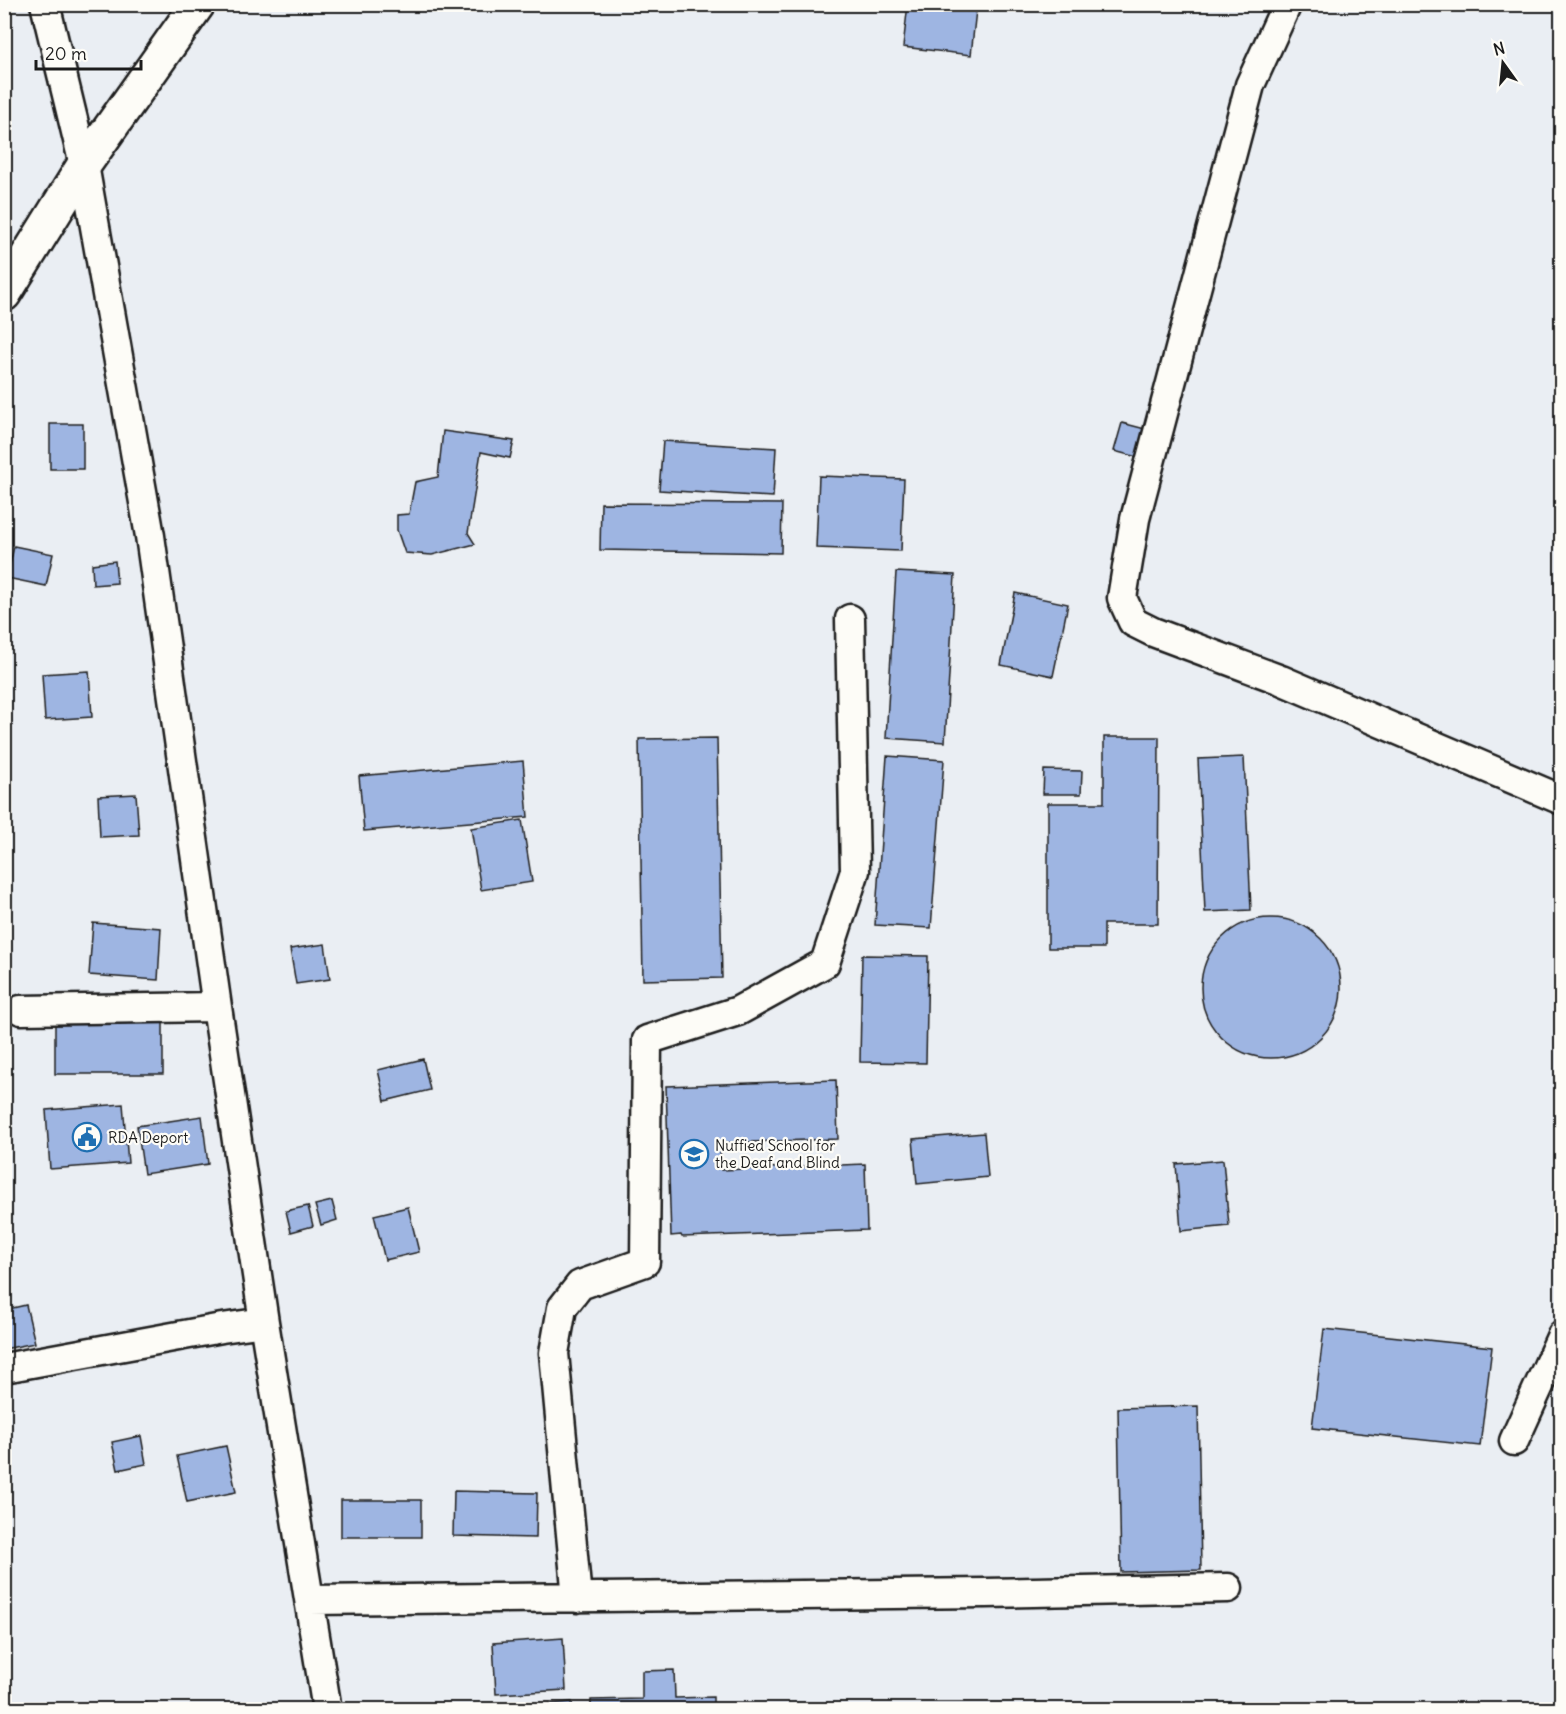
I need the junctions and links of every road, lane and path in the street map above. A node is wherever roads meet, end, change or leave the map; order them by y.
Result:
1 (45, 4) edge
2 (198, 4) edge
3 (1287, 4) edge
4 (84, 165) junction
5 (4, 294) edge
6 (850, 619) dead end
7 (1562, 800) edge
8 (217, 1006) junction
9 (21, 1010) dead end
10 (264, 1322) junction
11 (1562, 1335) edge
12 (4, 1368) edge
13 (1514, 1441) dead end
14 (1228, 1588) dead end
15 (577, 1598) junction
16 (310, 1600) junction
17 (327, 1710) edge

1 - 4 street
2 - 4 street
3 - 7 street
4 - 5 street
4 - 8 street
6 - 15 street
8 - 9 street
8 - 10 street
10 - 12 street
10 - 16 street
11 - 13 street
14 - 15 street
15 - 16 street
16 - 17 street

